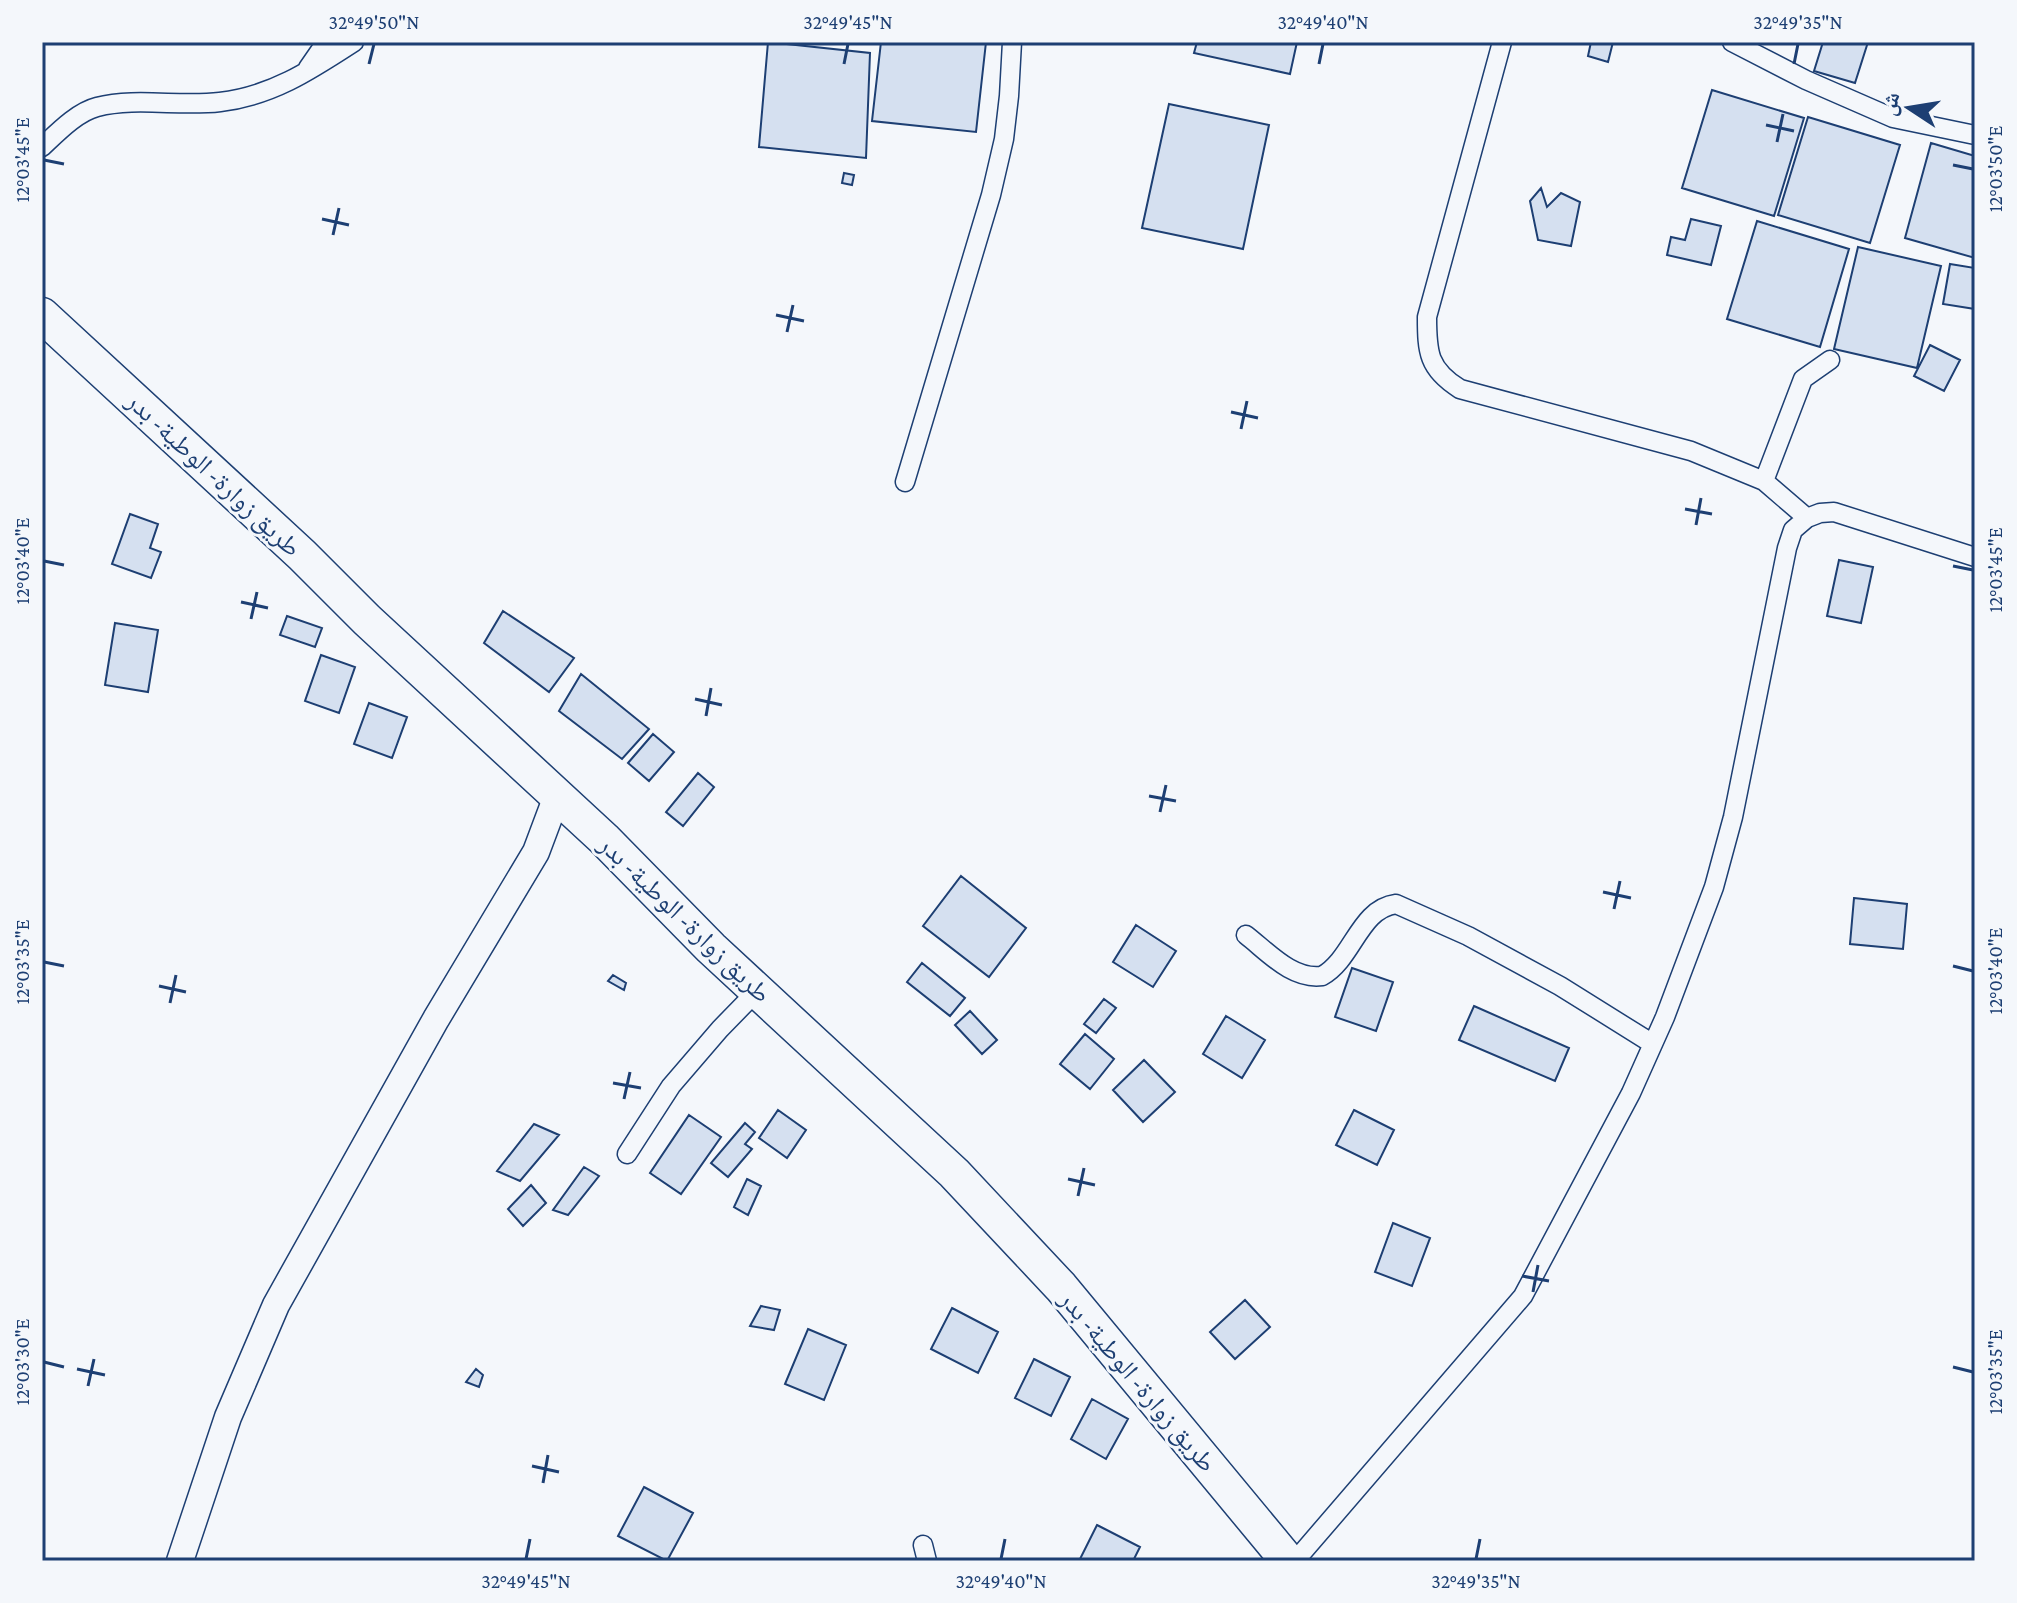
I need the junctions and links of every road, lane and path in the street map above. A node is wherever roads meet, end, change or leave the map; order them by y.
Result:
1 (326, 42) edge
2 (354, 42) edge
3 (1012, 42) edge
4 (1502, 42) edge
5 (1732, 42) edge
6 (302, 77) junction
7 (1975, 135) edge
8 (42, 147) edge
9 (42, 315) edge
10 (1830, 360) dead end
11 (1764, 481) junction
12 (905, 482) dead end
13 (1807, 518) junction
14 (1975, 557) edge
15 (557, 796) junction
16 (1246, 935) dead end
17 (757, 991) junction
18 (1653, 1044) junction
19 (627, 1154) dead end
20 (180, 1561) edge
21 (1288, 1561) edge
22 (1295, 1561) edge

1 - 6 street
2 - 6 street
3 - 12 street
4 - 11 street
5 - 7 street
6 - 8 street
9 - 15 highway, طريق زوارة- الوطية- بدر
10 - 11 street
11 - 13 street
13 - 14 street
13 - 18 street
15 - 17 highway, طريق زوارة- الوطية- بدر
15 - 20 street
16 - 18 street
17 - 19 street
17 - 21 highway, طريق زوارة- الوطية- بدر
18 - 22 street

